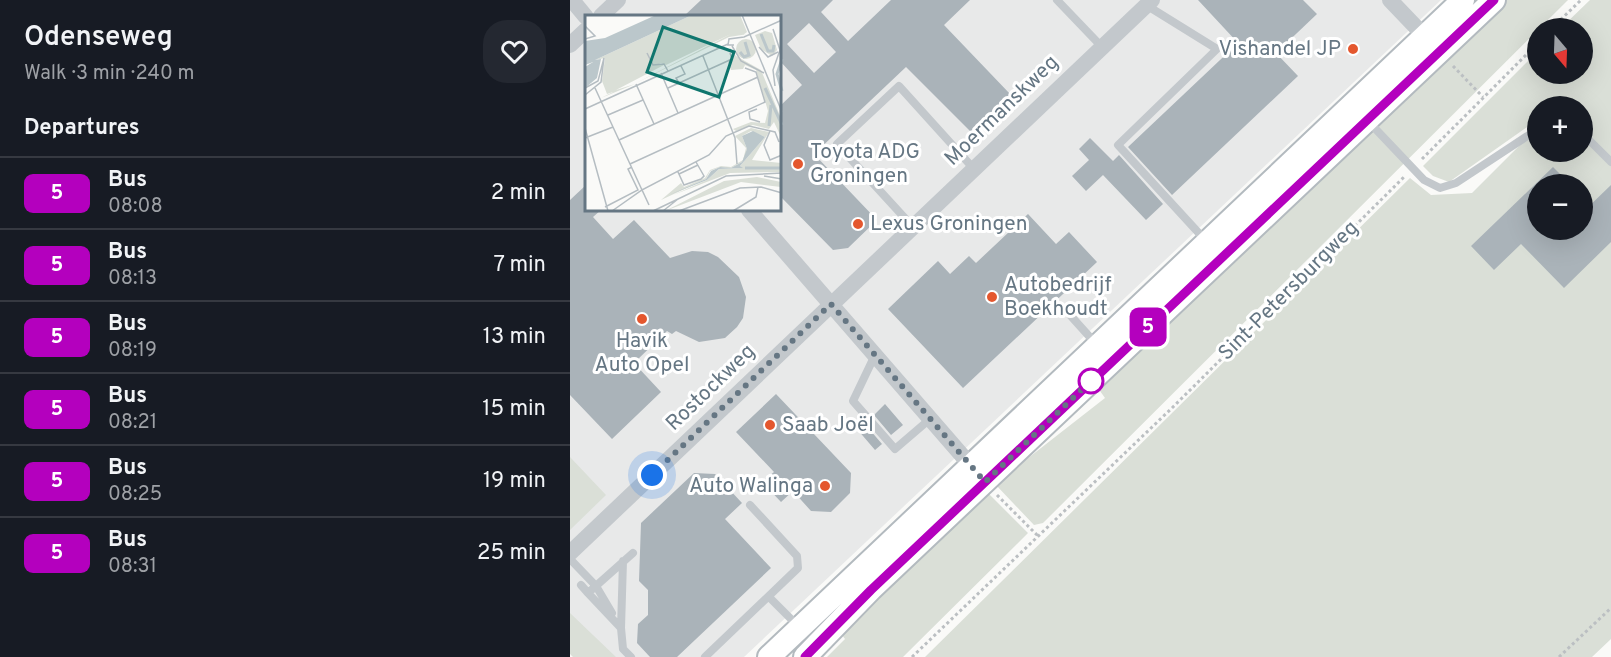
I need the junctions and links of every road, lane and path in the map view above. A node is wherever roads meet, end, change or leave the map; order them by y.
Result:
1 (572, 0) edge
2 (618, 0) edge
3 (1057, 0) edge
4 (1390, 0) edge
5 (1463, 0) edge
6 (1494, 0) edge
7 (1581, 0) edge
8 (1149, 2) edge
9 (602, 15) edge
10 (585, 16) edge
11 (1562, 18) edge
12 (585, 31) edge
13 (1432, 44) junction
14 (570, 45) edge
15 (1102, 47) junction
16 (1527, 54) edge
17 (1482, 97) junction
18 (1360, 112) junction
19 (1527, 136) edge
20 (1593, 144) edge
21 (1611, 162) edge
22 (1413, 168) junction
23 (974, 169) junction
24 (751, 212) edge
25 (913, 227) junction
26 (1214, 250) junction
27 (831, 304) junction
28 (1070, 315) dead end
29 (1105, 353) junction
30 (875, 355) junction
31 (930, 419) junction
32 (977, 473) junction
33 (750, 505) dead end
34 (1038, 536) junction
35 (570, 553) edge
36 (633, 553) dead end
37 (570, 559) edge
38 (623, 561) junction
39 (581, 585) dead end
40 (596, 586) junction
41 (588, 593) junction
42 (769, 597) junction
43 (1611, 608) edge
44 (621, 628) junction
45 (808, 641) edge
46 (631, 657) edge
47 (705, 657) edge
48 (769, 657) edge
49 (912, 657) edge
50 (1559, 657) edge

1 - 10 street
2 - 9 street
3 - 15 lane
4 - 13 street
5 - 13 street
6 - 13 street
7 - 11 path
8 - 15 street, Moermanskweg
8 - 26 lane
12 - 14 street
13 - 17 path
13 - 18 street
15 - 23 street, Moermanskweg
16 - 17 path, Sint-Petersburgweg
17 - 22 path, Sint-Petersburgweg
18 - 22 lane
18 - 26 street
19 - 22 lane
20 - 21 lane
22 - 34 path, Sint-Petersburgweg
23 - 25 street, Moermanskweg
23 - 25 lane
24 - 27 street
25 - 27 street, Moermanskweg
26 - 29 street
27 - 30 street
27 - 35 street, Rostockweg
28 - 29 lane
29 - 32 street
30 - 31 street
30 - 31 lane
31 - 32 street
32 - 34 path
32 - 45 street
33 - 42 lane
34 - 49 path, Sint-Petersburgweg
36 - 38 lane
37 - 40 lane
38 - 40 lane
38 - 44 lane
39 - 41 lane
40 - 41 lane
40 - 44 lane
41 - 44 lane
42 - 45 lane
42 - 47 lane
43 - 50 path
44 - 46 lane
45 - 48 street

